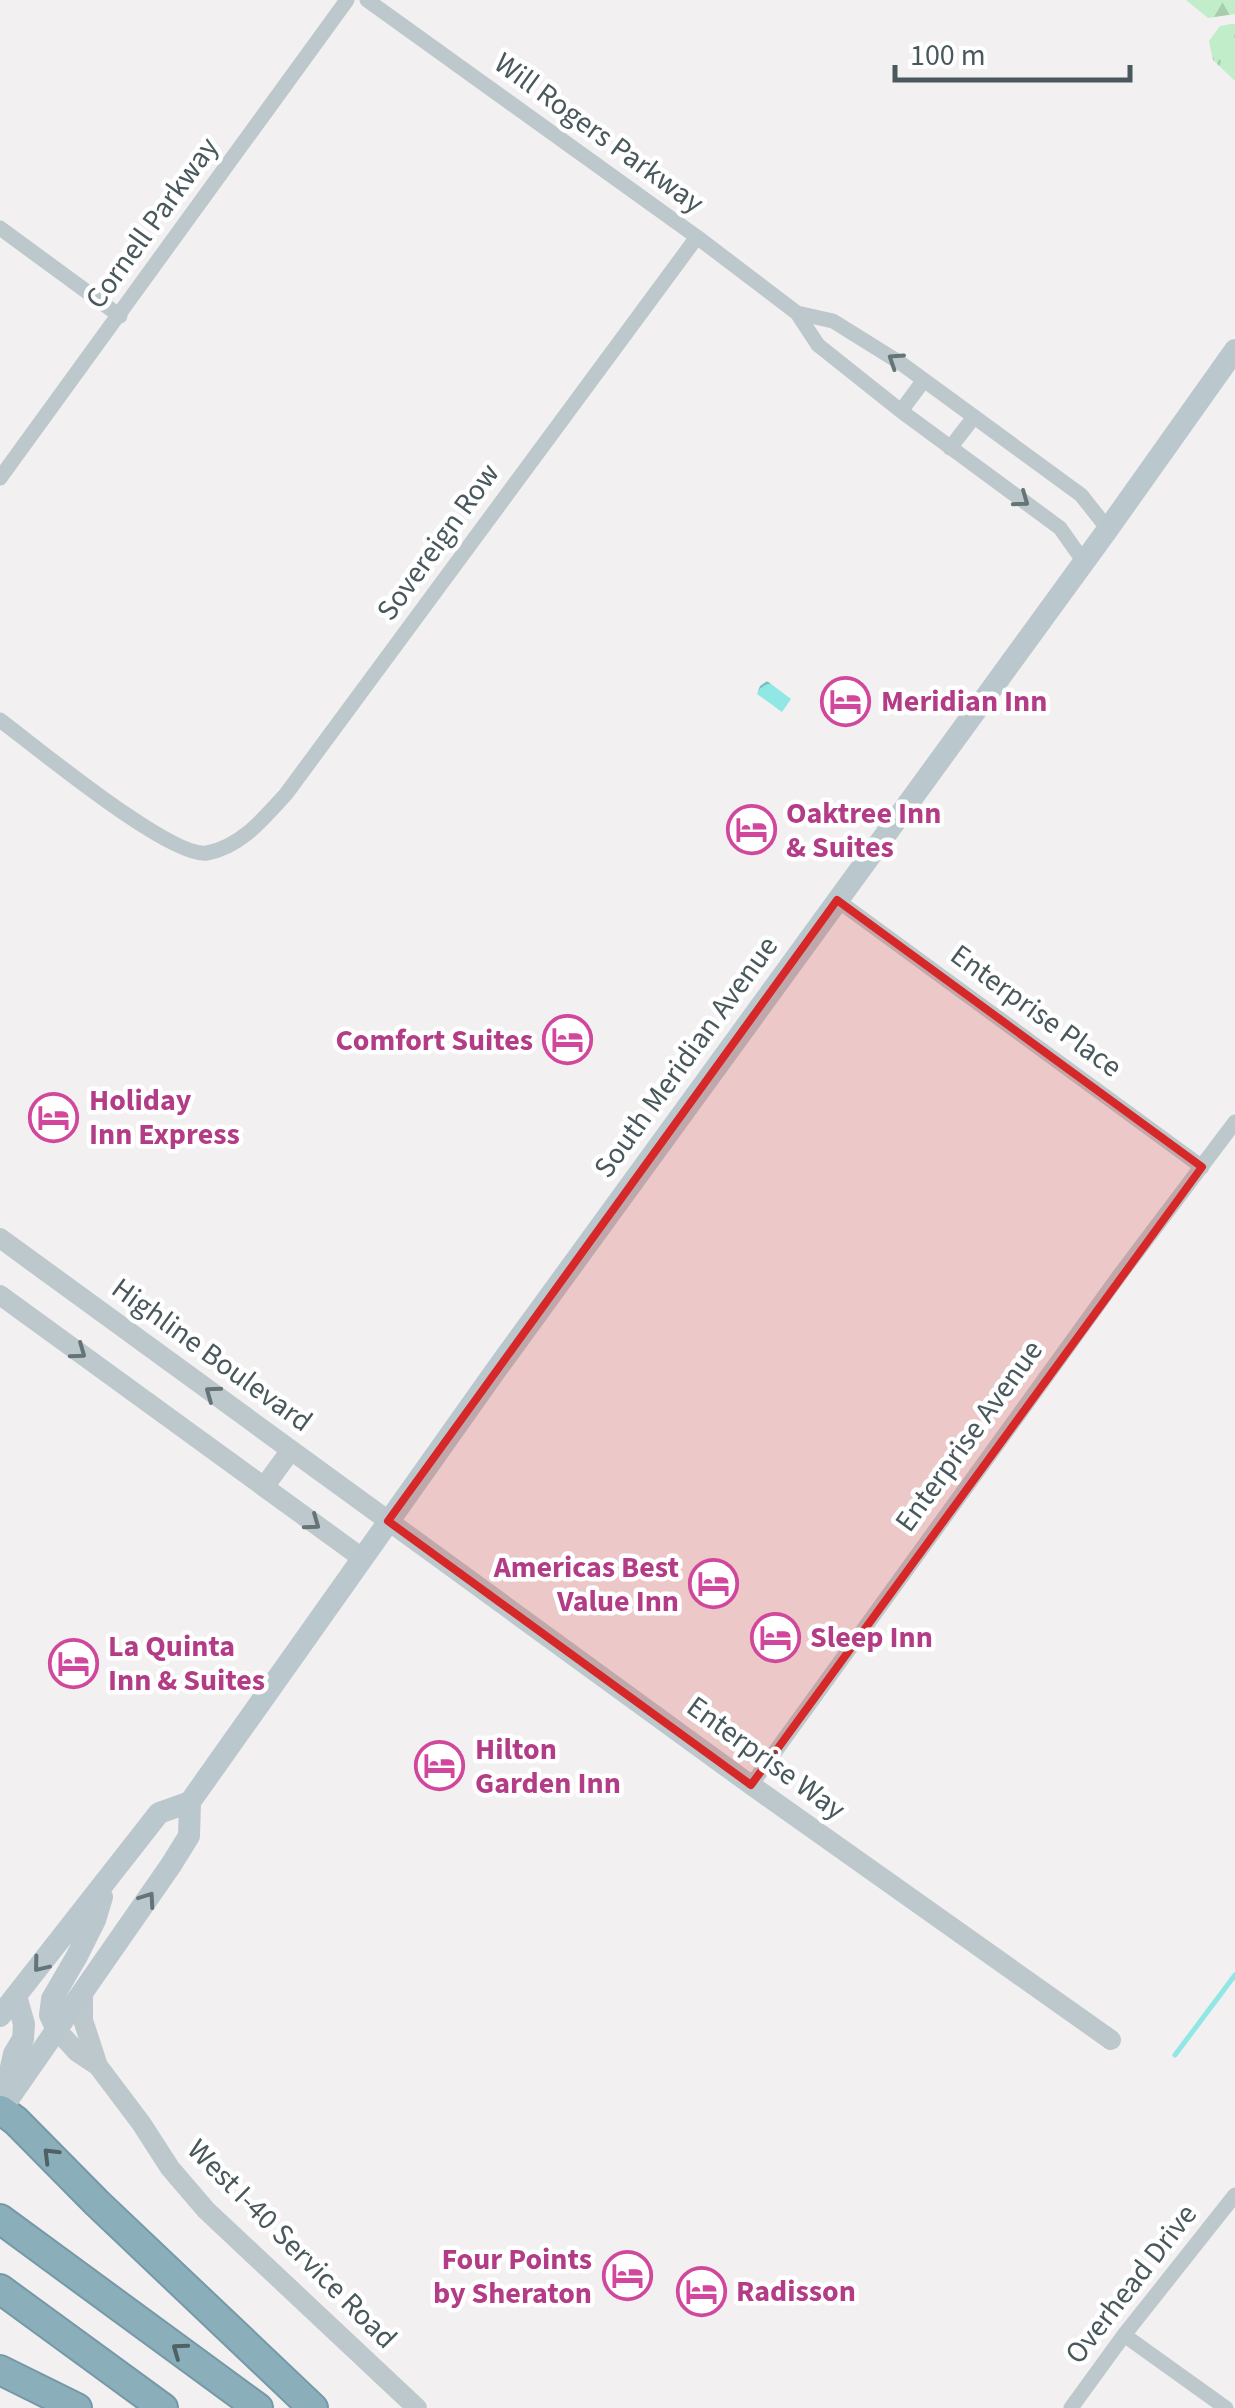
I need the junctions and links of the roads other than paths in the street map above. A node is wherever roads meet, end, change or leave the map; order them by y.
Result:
1 (347, 0) edge
2 (367, 0) edge
3 (0, 228) edge
4 (697, 237) junction
5 (798, 313) junction
6 (120, 316) junction
7 (1235, 350) edge
8 (924, 380) junction
9 (901, 411) junction
10 (974, 417) junction
11 (950, 448) junction
12 (0, 478) edge
13 (1108, 529) junction
14 (1084, 562) junction
15 (0, 720) edge
16 (837, 900) junction
17 (1235, 1122) edge
18 (1202, 1167) junction
19 (0, 1238) edge
20 (0, 1295) edge
21 (291, 1450) junction
22 (264, 1487) junction
23 (388, 1521) junction
24 (362, 1558) junction
25 (751, 1785) junction
26 (190, 1802) junction
27 (108, 1880) junction
28 (83, 1994) junction
29 (16, 1996) junction
30 (0, 2016) edge
31 (57, 2030) junction
32 (1111, 2040) dead end
33 (98, 2066) junction
34 (2, 2107) edge
35 (1235, 2195) edge
36 (0, 2219) edge
37 (0, 2288) edge
38 (1124, 2334) junction
39 (0, 2370) edge
40 (77, 2408) edge
41 (164, 2408) edge
42 (258, 2408) edge
43 (313, 2408) edge
44 (417, 2408) edge
45 (1071, 2408) edge
46 (1226, 2408) edge

1 - 6 street, Cornell Parkway
2 - 4 street, Will Rogers Parkway
3 - 6 street
4 - 5 street, Will Rogers Parkway
4 - 15 street, Sovereign Row
8 -> 5 street, Will Rogers Parkway
5 - 9 street, Will Rogers Parkway
6 - 12 street, Cornell Parkway
7 - 13 main road, South Meridian Avenue
8 - 9 street
8 - 10 street, Will Rogers Parkway
9 - 11 street, Will Rogers Parkway
10 - 11 street
10 - 13 street, Will Rogers Parkway
11 -> 14 street, Will Rogers Parkway
13 - 14 main road, South Meridian Avenue
14 - 16 main road, South Meridian Avenue
16 - 18 street, Enterprise Place
16 - 23 main road, South Meridian Avenue
17 - 18 street, Enterprise Avenue
18 - 25 street, Enterprise Avenue
21 -> 19 street, Highline Boulevard
20 -> 22 street
21 - 22 street
21 - 23 street, Highline Boulevard
22 -> 24 street
23 - 24 main road, South Meridian Avenue
23 - 25 street, Enterprise Way
24 - 26 main road, South Meridian Avenue
25 - 32 street, Enterprise Way
26 - 27 main road, South Meridian Avenue
28 -> 26 main road, South Meridian Avenue
27 -> 29 main road, South Meridian Avenue
27 - 31 main road
28 - 31 main road, South Meridian Avenue
28 - 33 street, West I-40 Service Road
29 - 30 main road, South Meridian Avenue
29 - 34 main road
31 - 33 street, West I-40 Service Road
31 - 34 main road, South Meridian Avenue
33 - 44 street, West I-40 Service Road
43 -> 34 highway
35 - 38 street, Overhead Drive
42 -> 36 highway
37 - 41 highway
38 - 45 street, Overhead Drive
38 - 46 street
39 - 40 highway

